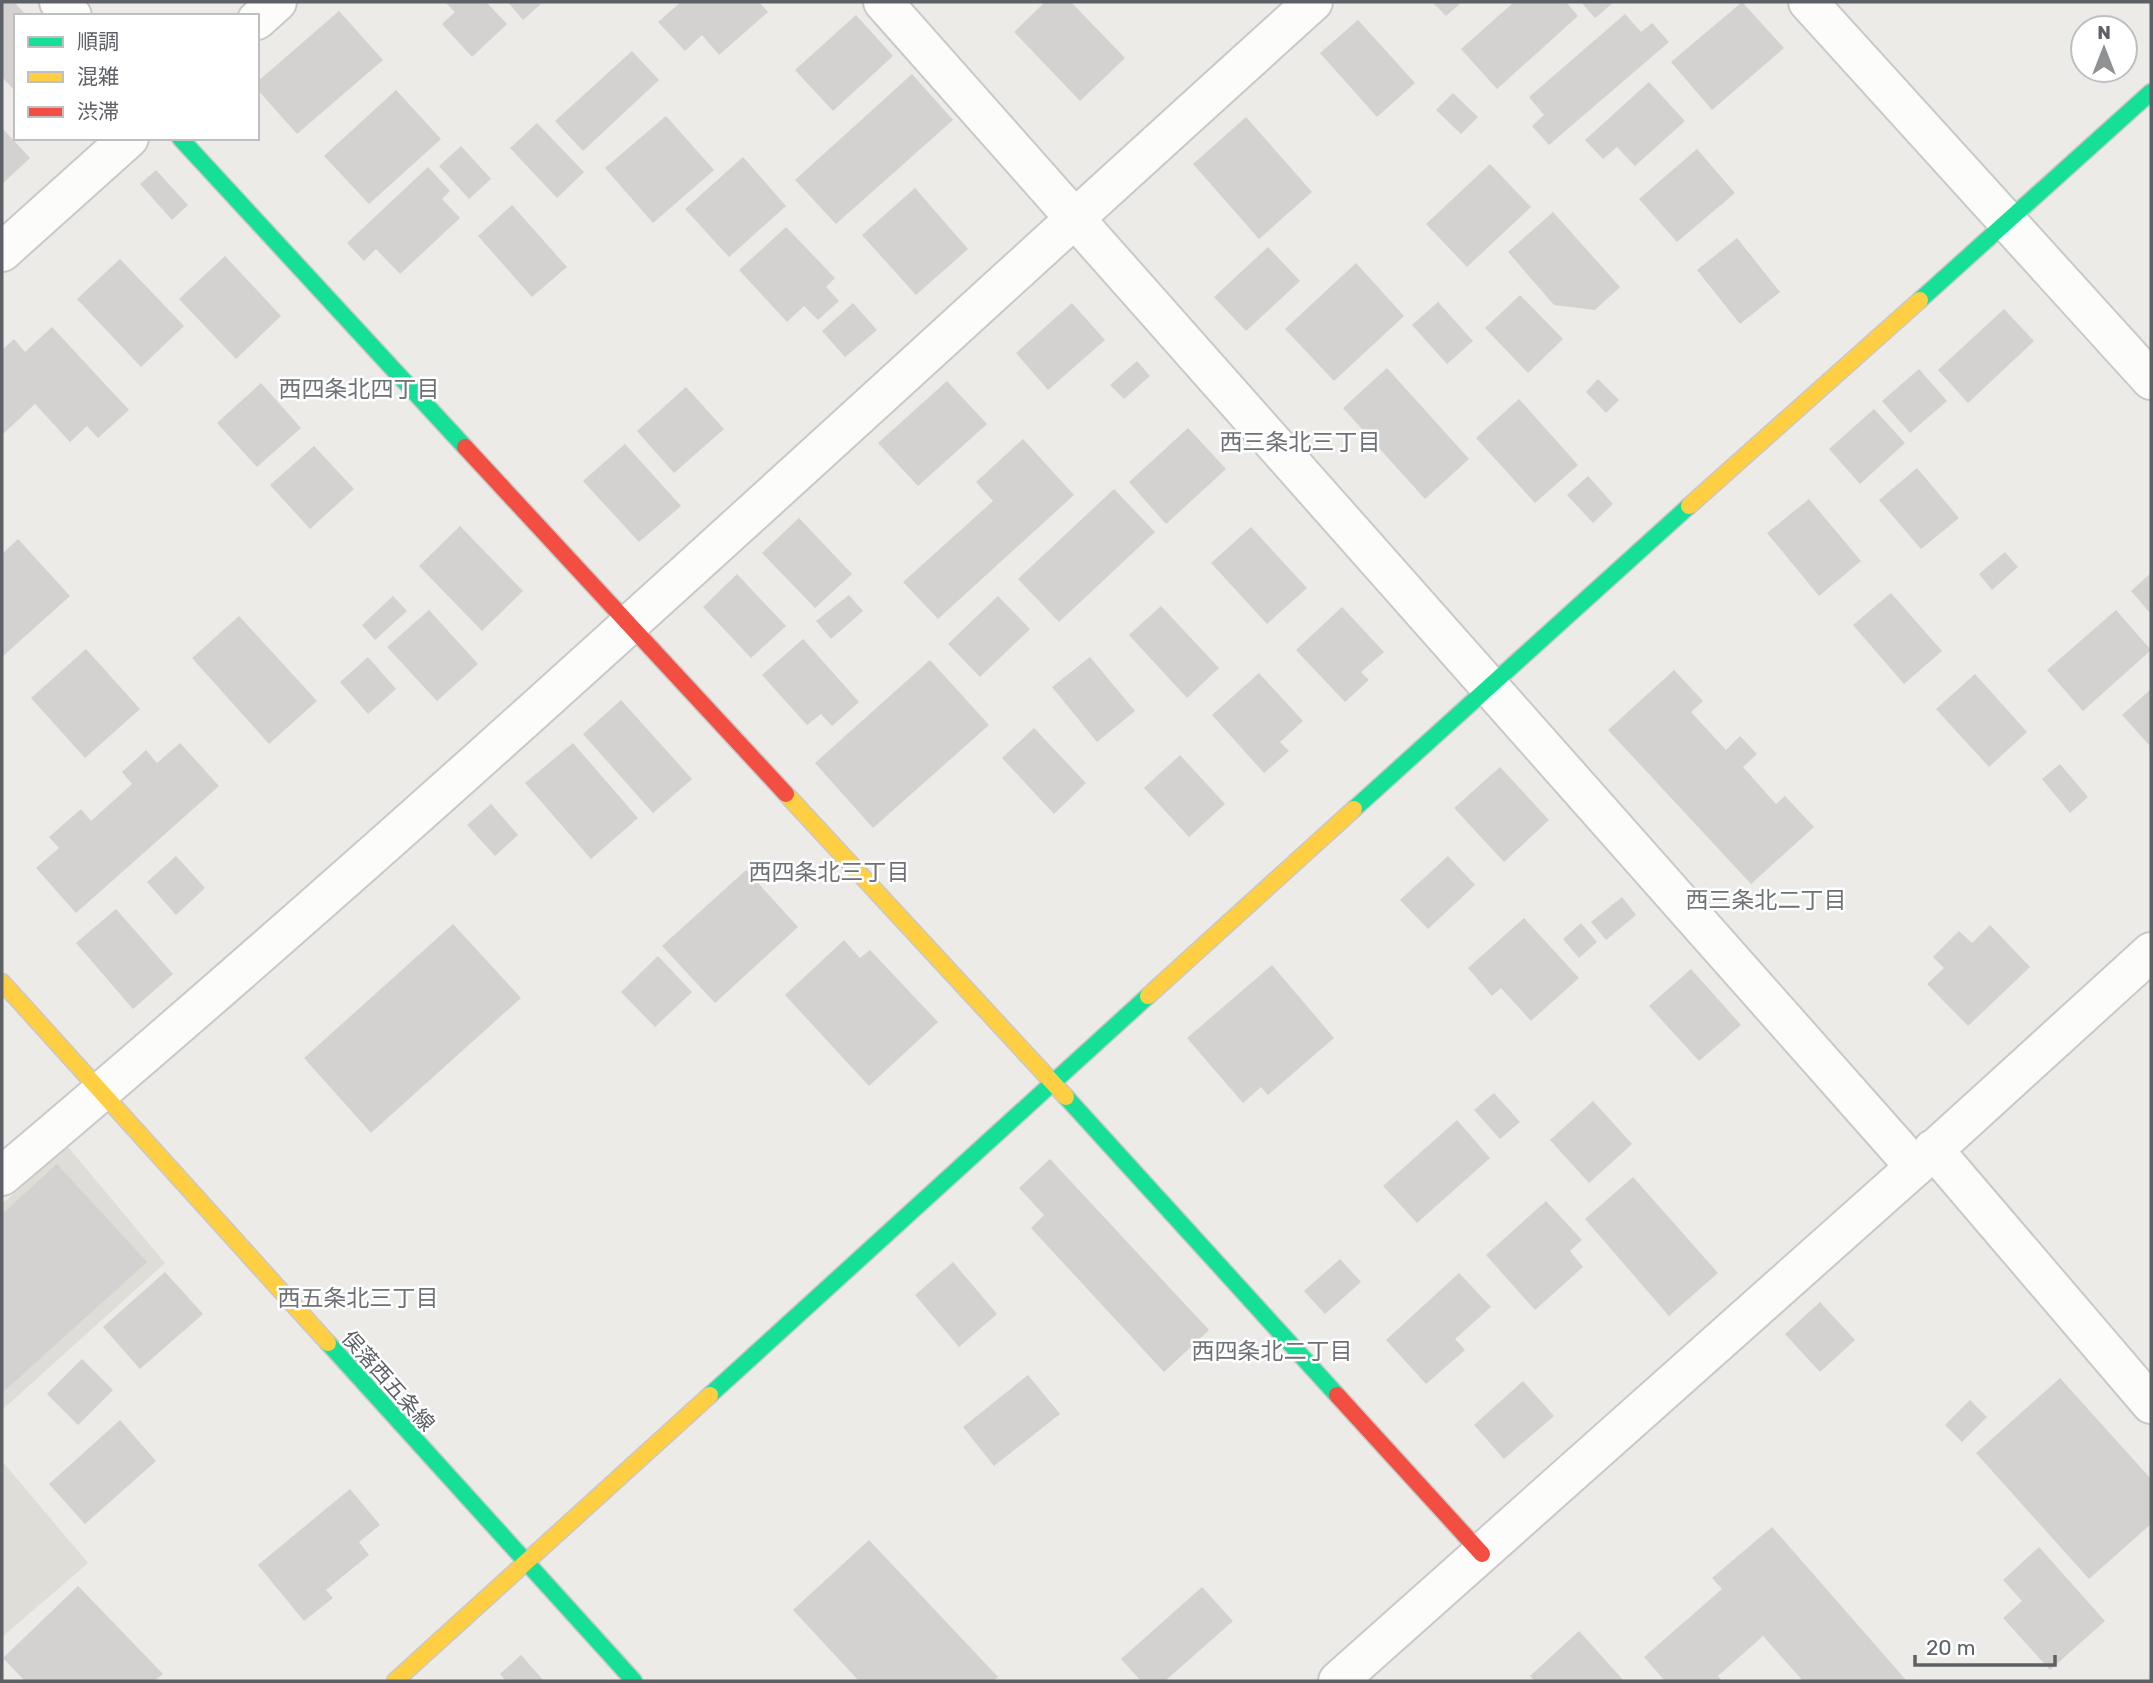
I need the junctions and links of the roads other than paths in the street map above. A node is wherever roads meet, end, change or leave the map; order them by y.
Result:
1 (277, 2) edge
2 (883, 2) edge
3 (1313, 2) edge
4 (1808, 2) edge
5 (259, 18) edge
6 (2151, 92) edge
7 (128, 140) edge
8 (182, 140) edge
9 (1076, 216) junction
10 (2009, 223) junction
11 (2, 252) edge
12 (2151, 380) edge
13 (628, 625) junction
14 (1490, 685) junction
15 (2151, 952) edge
16 (2, 982) edge
17 (1054, 1084) junction
18 (101, 1093) junction
19 (1924, 1158) junction
20 (2, 1176) edge
21 (2151, 1404) edge
22 (1482, 1554) junction
23 (526, 1565) junction
24 (395, 1681) edge
25 (634, 1681) edge
26 (1338, 1681) edge

1 - 5 street
2 - 9 street
3 - 9 street
4 - 10 street
6 - 10 street
7 - 11 street
8 - 13 street
9 - 13 street
9 - 14 street
10 - 12 street
10 - 14 street
13 - 17 street
13 - 18 street
14 - 17 street
14 - 19 street
15 - 19 street
16 - 18 street, 俣落西五条線
17 - 22 street
17 - 23 street
18 - 20 street
18 - 23 street, 俣落西五条線
19 - 21 street
19 - 22 street
22 - 26 street
23 - 24 street
23 - 25 street, 俣落西五条線

